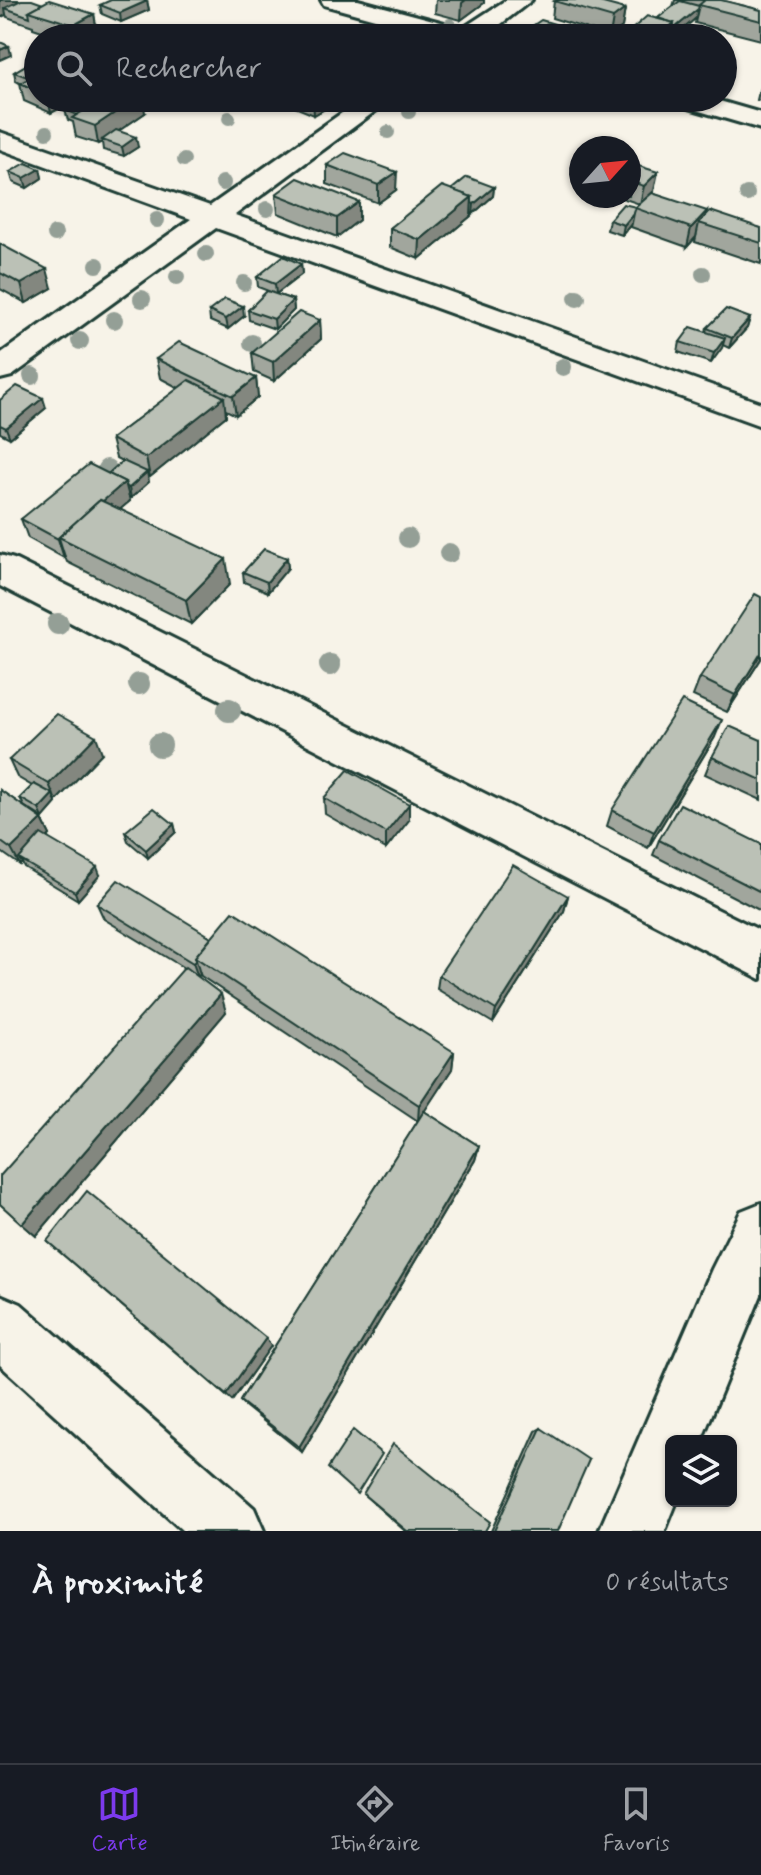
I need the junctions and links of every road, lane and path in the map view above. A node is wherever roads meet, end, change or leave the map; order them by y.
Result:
1 (332, 0) edge
2 (521, 0) edge
3 (418, 24) edge
4 (488, 24) edge
5 (360, 112) edge
6 (730, 112) edge
7 (761, 121) edge
8 (0, 140) edge
9 (211, 217) junction
10 (0, 369) edge
11 (761, 415) edge
12 (0, 569) edge
13 (761, 956) edge
14 (761, 1231) edge
15 (747, 1299) edge
16 (0, 1325) edge
17 (231, 1531) edge
18 (632, 1531) edge

1 - 3 street
2 - 4 street
5 - 9 street
6 - 7 street
8 - 9 street
9 - 10 street
9 - 11 street
12 - 13 street
14 - 15 street
15 - 18 street
16 - 17 street

